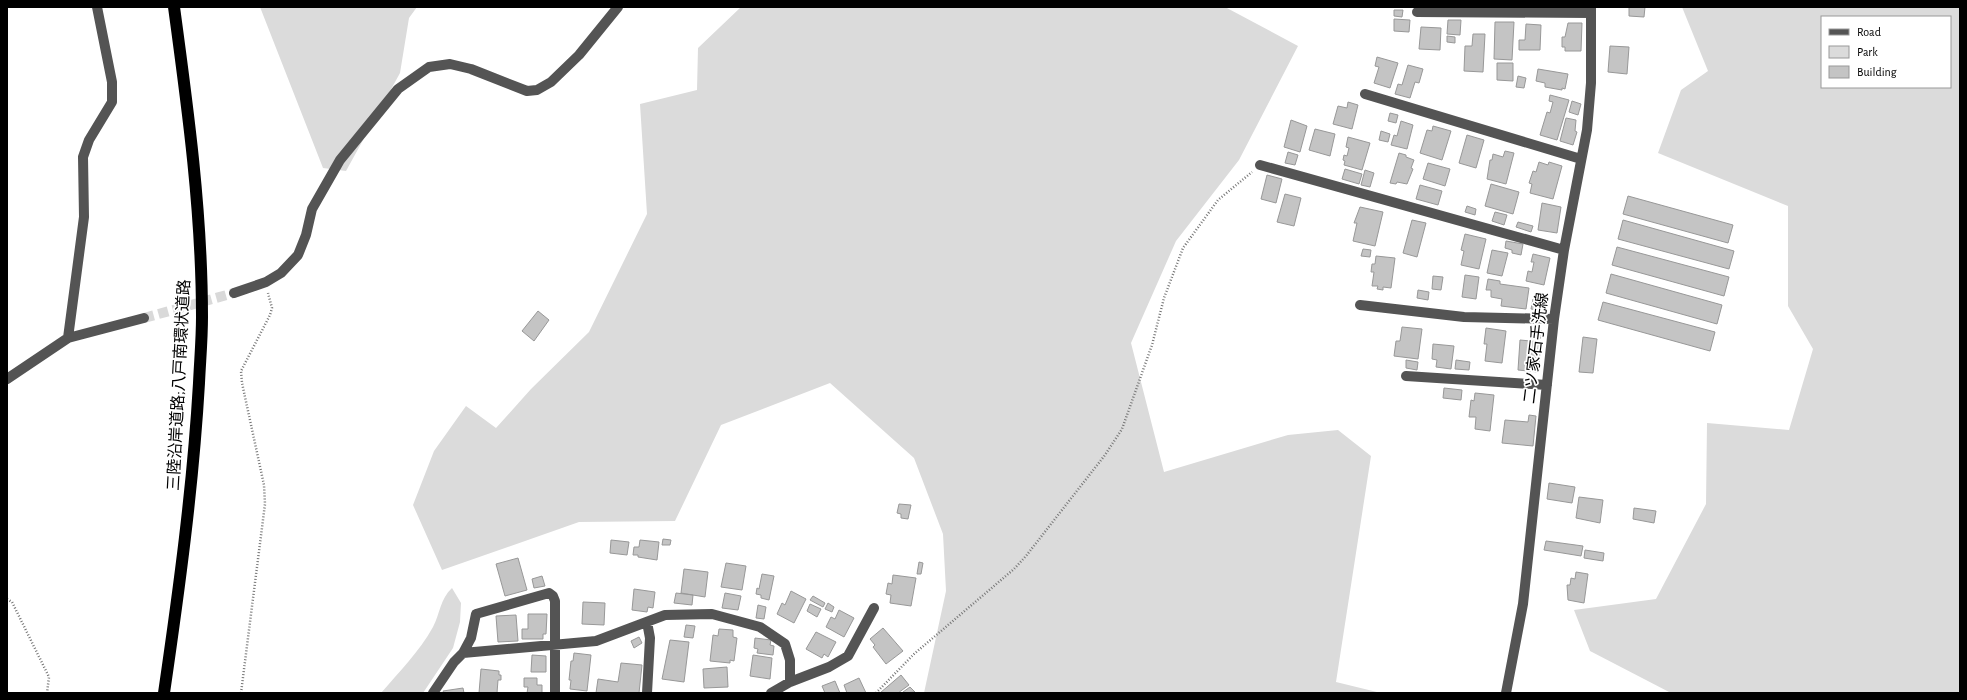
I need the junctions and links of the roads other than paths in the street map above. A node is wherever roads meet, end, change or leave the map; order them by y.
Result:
1 (97, 7) edge
2 (174, 7) edge
3 (618, 7) edge
4 (1455, 9) edge
5 (1591, 10) edge
6 (1417, 12) dead end
7 (1365, 94) dead end
8 (1581, 159) junction
9 (1260, 165) road end
10 (1564, 250) junction
11 (234, 293) tunnel mouth
12 (1360, 305) dead end
13 (144, 318) tunnel mouth
14 (1554, 319) junction
15 (68, 338) junction
16 (1406, 376) dead end
17 (7, 379) edge
18 (1547, 385) junction
19 (874, 608) dead end
20 (647, 622) junction
21 (555, 646) junction
22 (463, 653) junction
23 (790, 682) junction
24 (164, 693) edge
25 (433, 693) edge
26 (555, 693) edge
27 (647, 693) edge
28 (771, 693) edge
29 (1506, 693) edge

1 - 15 street
2 - 24 highway, 三陸沿岸道路;八戸南環状道路
3 - 11 street
4 - 5 street
4 - 6 street
5 - 8 street, 二ツ家石手洗線
7 - 8 street
8 - 10 street, 二ツ家石手洗線
9 - 10 street
10 - 14 street, 二ツ家石手洗線
12 - 14 street
13 - 15 street
14 - 18 street, 二ツ家石手洗線
15 - 17 street
16 - 18 street
18 - 29 street, 二ツ家石手洗線
19 - 23 street
20 - 21 street
20 - 23 street
20 - 27 street
21 - 22 street
21 - 22 street
21 - 26 street
22 - 25 street
23 - 28 street

